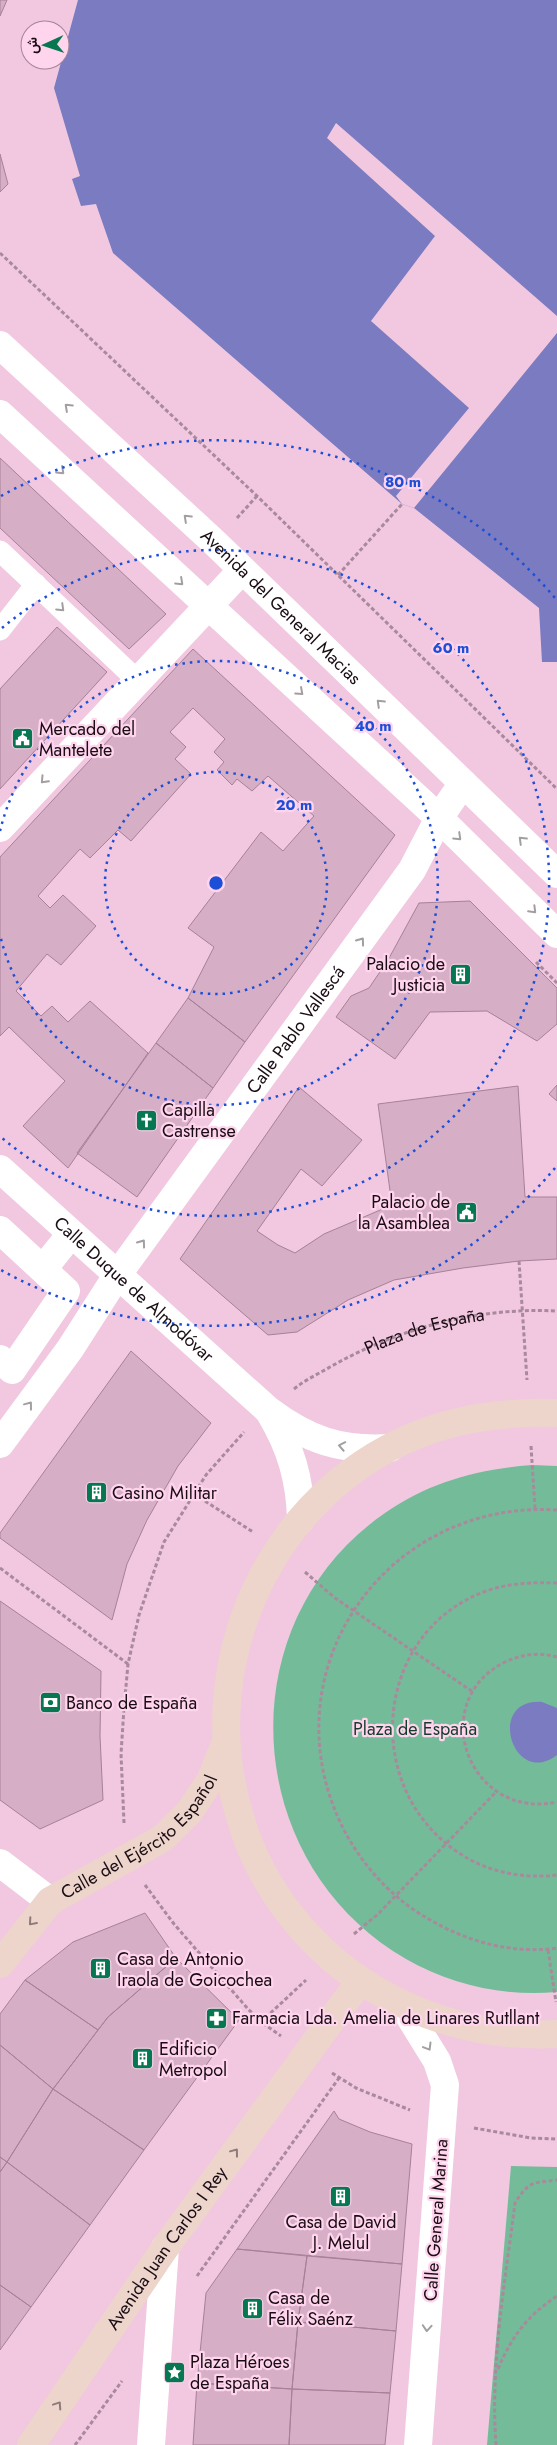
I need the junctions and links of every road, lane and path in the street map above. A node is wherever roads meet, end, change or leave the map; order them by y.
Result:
1 (0, 253) edge
2 (0, 345) edge
3 (0, 414) edge
4 (402, 504) dead end
5 (0, 551) edge
6 (242, 570) junction
7 (338, 575) junction
8 (36, 584) junction
9 (207, 607) junction
10 (0, 630) edge
11 (137, 680) junction
12 (463, 783) junction
13 (557, 789) edge
14 (439, 818) junction
15 (0, 828) edge
16 (557, 874) edge
17 (557, 934) edge
18 (0, 1169) edge
19 (0, 1230) edge
20 (71, 1234) junction
21 (43, 1269) junction
22 (118, 1274) junction
23 (557, 1311) edge
24 (0, 1358) edge
25 (301, 1384) dead end
26 (268, 1410) junction
27 (557, 1413) edge
28 (0, 1444) edge
29 (390, 1448) junction
30 (557, 1510) edge
31 (301, 1519) junction
32 (0, 1568) edge
33 (557, 1583) edge
34 (335, 1598) dead end
35 (353, 1610) junction
36 (413, 1651) junction
37 (557, 1657) edge
38 (128, 1664) dead end
39 (473, 1692) junction
40 (225, 1743) junction
41 (496, 1792) junction
42 (557, 1802) edge
43 (445, 1843) junction
44 (0, 1863) edge
45 (557, 1876) edge
46 (394, 1896) junction
47 (50, 1901) junction
48 (378, 1914) dead end
49 (557, 1948) edge
50 (548, 1950) junction
51 (0, 1964) edge
52 (360, 1981) junction
53 (557, 2005) edge
54 (403, 2006) junction
55 (557, 2034) edge
56 (339, 2078) dead end
57 (557, 2180) edge
58 (165, 2248) junction
59 (196, 2278) dead end
60 (557, 2296) edge
61 (127, 2373) dead end
62 (496, 2374) junction
63 (31, 2445) edge
64 (76, 2445) edge
65 (151, 2445) edge
66 (418, 2445) edge
67 (496, 2445) edge

1 - 7 path
6 -> 2 street, Avenida del General Macias
3 -> 9 street
4 - 7 path
5 - 8 lane
6 - 9 street
12 -> 6 street, Avenida del General Macias
7 - 13 path
8 - 10 lane
8 -> 11 lane
9 - 11 street
9 -> 14 street
11 -> 15 street
12 - 14 street, Calle Pablo Vallescá
16 -> 12 street, Avenida del General Macias
14 -> 17 street
22 -> 14 street, Calle Pablo Vallescá
18 - 20 street, Calle Duque de Almodóvar
19 - 21 street
20 - 21 street
20 - 22 street, Calle Duque de Almodóvar
21 - 24 street
22 - 26 street, Calle Duque de Almodóvar
28 -> 22 street, Calle Pablo Vallescá
23 - 25 path, Plaza de España
29 -> 26 street, Calle Duque de Almodóvar
26 - 31 street, Calle Duque de Almodóvar
27 - 29 main road
29 - 31 main road
30 - 35 path
31 - 40 main road
32 - 38 path
33 - 36 path
34 - 35 path
35 - 36 path
35 - 46 path
36 - 39 path
36 - 43 path
37 - 39 path
39 - 41 path
40 - 47 main road, Calle del Ejército Español
40 - 52 main road
41 - 42 path
41 - 43 path
43 - 45 path
43 - 46 path
44 - 47 street
46 - 48 path
46 - 50 path
47 -> 51 main road, Calle del Ejército Español
49 - 50 path
50 - 53 path
52 - 54 main road
58 -> 52 main road, Avenida Juan Carlos I Rey
54 - 55 main road
54 -> 66 street, Calle General Marina
56 - 59 path
57 - 62 path
63 -> 58 main road, Avenida Juan Carlos I Rey
58 - 65 street
60 - 62 path
61 - 64 path
62 - 67 path

